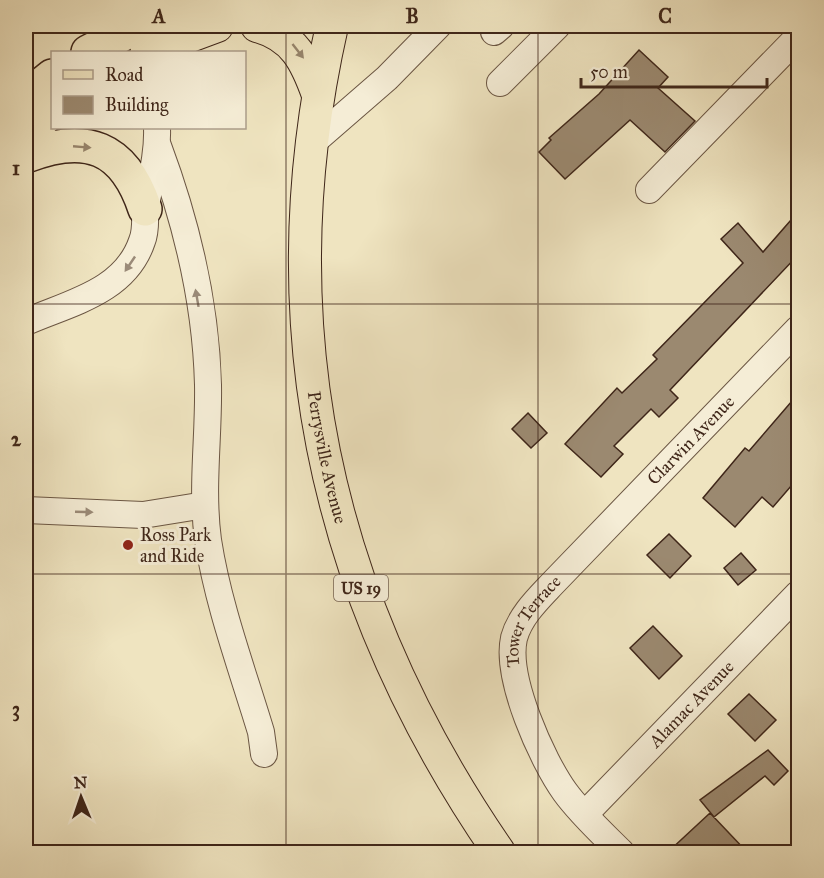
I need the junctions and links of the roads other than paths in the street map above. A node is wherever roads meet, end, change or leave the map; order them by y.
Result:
1 (217, 26) edge
2 (257, 26) edge
3 (332, 26) edge
4 (438, 26) edge
5 (557, 26) edge
6 (798, 37) edge
7 (150, 41) edge
8 (94, 51) edge
9 (51, 77) edge
10 (500, 83) dead end
11 (318, 95) junction
12 (26, 97) edge
13 (51, 112) edge
14 (26, 135) edge
15 (158, 137) edge
16 (311, 144) junction
17 (26, 156) edge
18 (649, 190) dead end
19 (145, 209) junction
20 (26, 322) edge
21 (798, 328) edge
22 (205, 505) junction
23 (26, 510) edge
24 (584, 552) joint
25 (798, 594) edge
26 (264, 754) dead end
27 (585, 814) junction
28 (499, 852) edge
29 (621, 852) edge

1 - 7 main road
2 -> 11 main road
3 - 11 main road, Perrysville Avenue / US 19
4 - 16 street
5 - 10 street
6 - 18 street
7 - 8 highway
9 - 12 highway
11 - 16 main road, Perrysville Avenue / US 19
13 - 14 highway
15 - 19 street
22 -> 15 street
16 - 28 main road, Perrysville Avenue / US 19
17 -> 19 highway
19 -> 20 street
21 - 24 street, Clarwin Avenue
23 -> 22 street
22 - 26 street
24 - 27 street, Tower Terrace
25 - 27 street, Alamac Avenue
27 - 29 street, Tower Terrace

